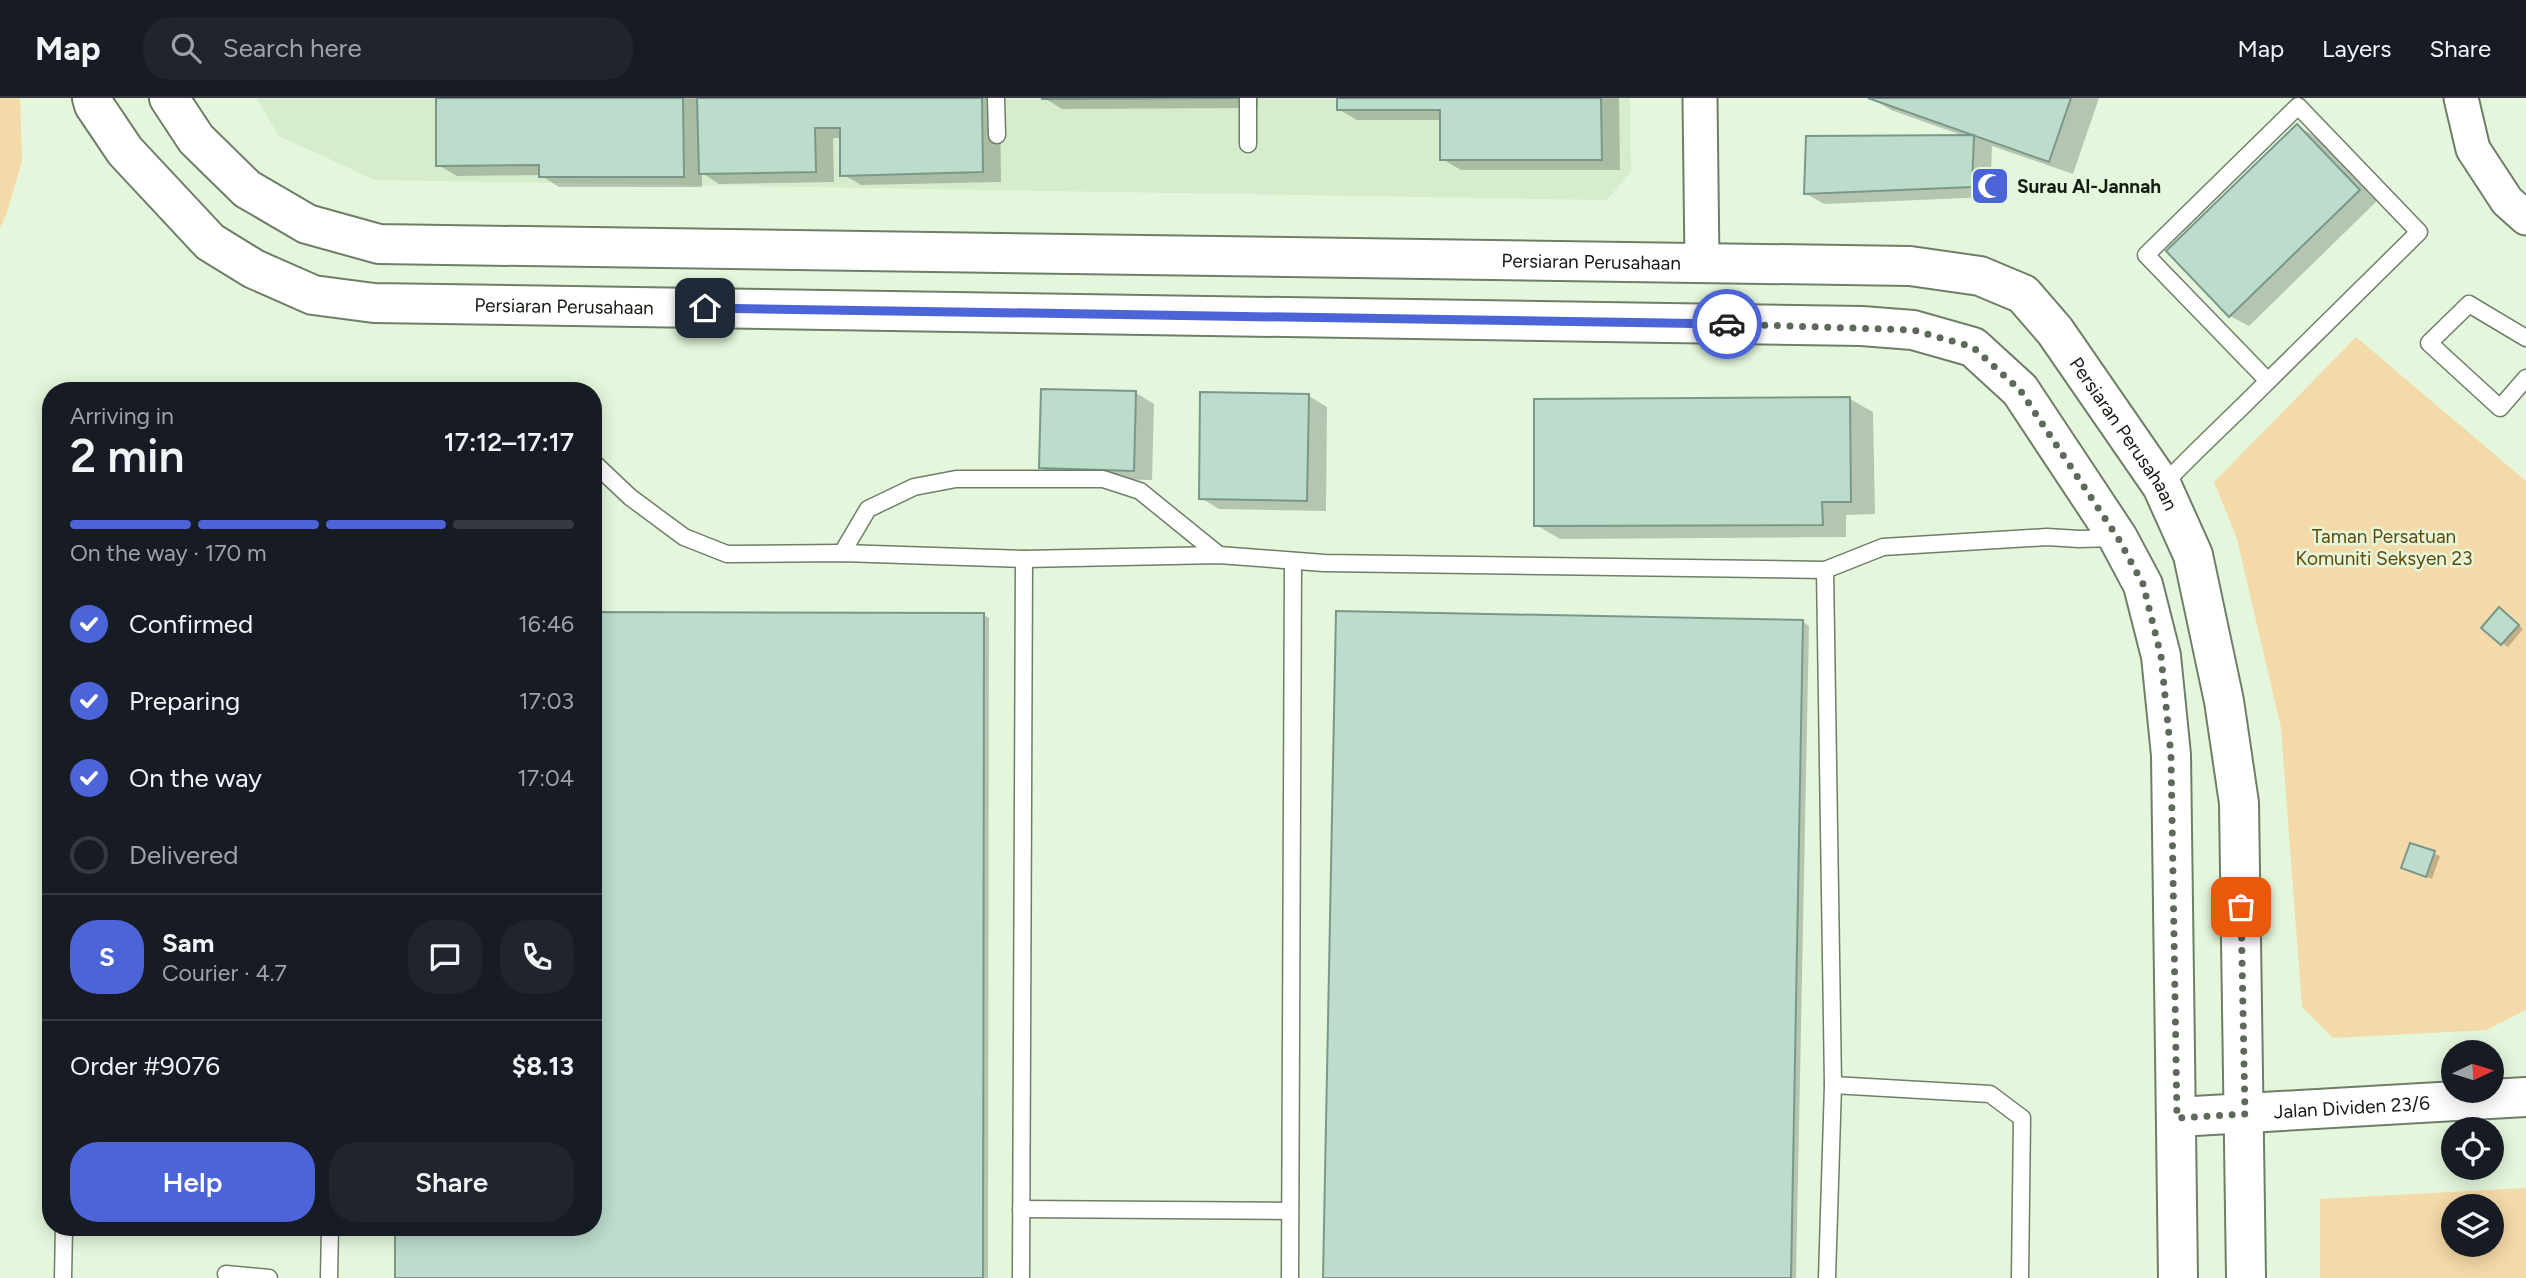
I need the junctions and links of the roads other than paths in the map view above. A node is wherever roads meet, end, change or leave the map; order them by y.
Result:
1 (92, 98) edge
2 (169, 98) edge
3 (996, 98) edge
4 (1248, 98) edge
5 (1700, 98) edge
6 (2461, 98) edge
7 (997, 135) dead end
8 (1248, 144) dead end
9 (2526, 218) edge
10 (1702, 263) junction
11 (2526, 338) edge
12 (2526, 378) edge
13 (2269, 381) junction
14 (602, 471) edge
15 (2162, 486) junction
16 (2118, 538) junction
17 (842, 553) junction
18 (1219, 555) junction
19 (1024, 559) junction
20 (1293, 562) junction
21 (1825, 570) junction
22 (1833, 1085) junction
23 (2526, 1097) edge
24 (2245, 1114) junction
25 (2177, 1118) junction
26 (1021, 1209) junction
27 (1290, 1211) junction
28 (64, 1236) edge
29 (330, 1236) edge
30 (226, 1274) dead end
31 (63, 1278) edge
32 (269, 1278) edge
33 (329, 1278) edge
34 (1021, 1278) edge
35 (1290, 1278) edge
36 (1827, 1278) edge
37 (2020, 1278) edge
38 (2178, 1278) edge
39 (2246, 1278) edge

1 - 16 main road, Persiaran Perusahaan
2 - 10 main road, Persiaran Perusahaan
3 - 7 lane
4 - 8 lane
5 - 10 street
6 - 9 street
10 - 15 main road, Persiaran Perusahaan
11 - 12 lane
13 - 13 lane
13 - 15 lane
14 - 17 lane
15 - 24 main road, Persiaran Perusahaan
16 - 21 lane
16 - 25 main road, Persiaran Perusahaan
17 - 18 lane
17 - 19 lane
18 - 19 lane
18 - 20 lane
19 - 26 lane
20 - 21 lane
20 - 27 lane
21 - 22 lane
22 - 36 lane
22 - 37 lane
23 - 24 main road, Jalan Dividen 23/6
24 - 25 main road, Jalan Dividen 23/6
24 - 39 main road, Persiaran Perusahaan
25 - 38 main road, Persiaran Perusahaan
26 - 27 lane
26 - 34 lane
27 - 35 lane
28 - 31 lane
29 - 33 lane
30 - 32 lane

